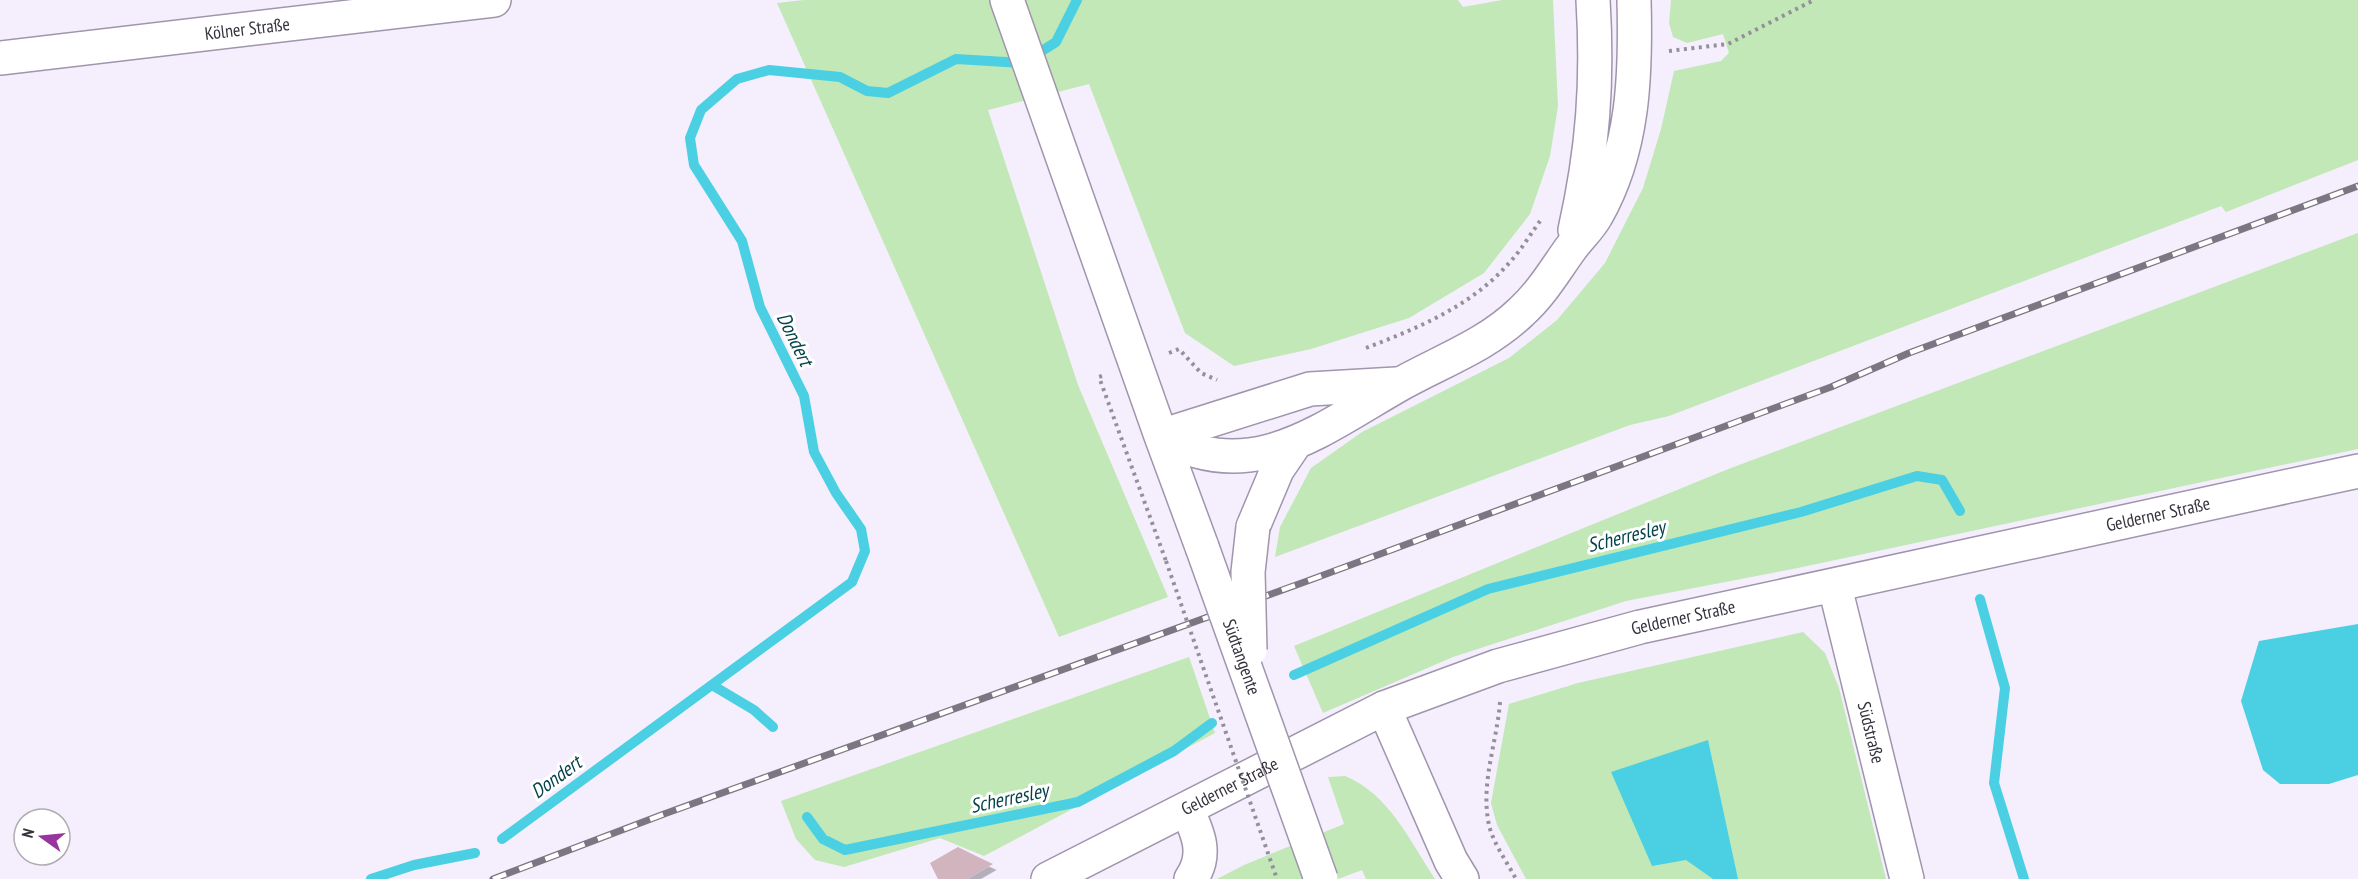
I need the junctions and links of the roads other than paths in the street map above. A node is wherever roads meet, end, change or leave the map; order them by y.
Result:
1 (494, 0) edge
2 (1007, 0) edge
3 (1593, 0) edge
4 (1634, 0) edge
5 (0, 58) edge
6 (1572, 247) junction
7 (1400, 384) junction
8 (1161, 436) junction
9 (1294, 445) junction
10 (2358, 471) edge
11 (1836, 586) junction
12 (1252, 685) junction
13 (1384, 708) junction
14 (1187, 809) junction
15 (1048, 879) edge
16 (1191, 879) edge
17 (1321, 879) edge
18 (1462, 879) edge
19 (1907, 879) edge

1 - 5 main road, Kölner Straße
2 - 8 main road, Südtangente
3 - 6 main road
4 - 6 main road
6 - 7 main road
7 - 8 main road
7 - 9 main road
8 - 9 main road
8 - 12 main road, Südtangente, bridge
9 - 12 main road, bridge
10 - 11 main road, Gelderner Straße
11 - 13 main road, Gelderner Straße
11 - 19 main road, Südstraße
12 - 17 main road, Südtangente, bridge
13 - 14 main road, Gelderner Straße
13 - 18 main road
14 - 15 main road, Gelderner Straße
14 - 16 main road

